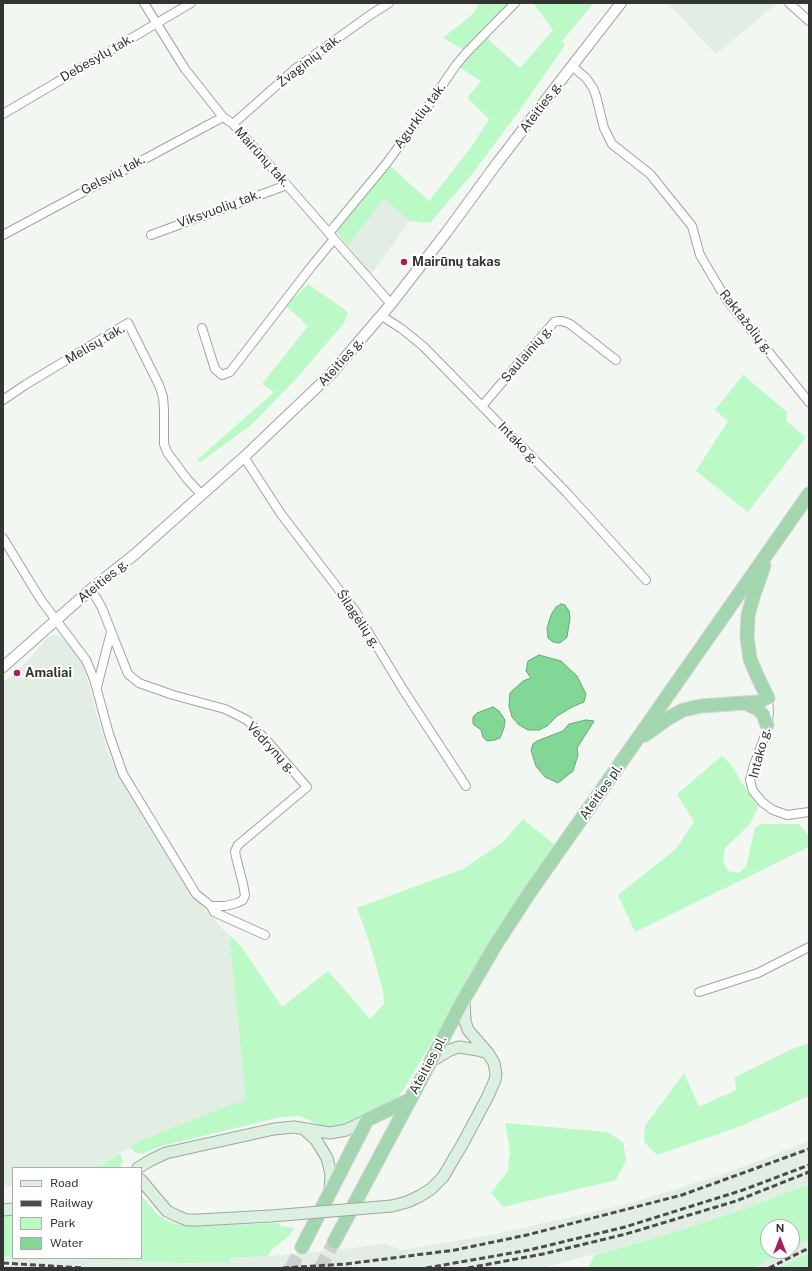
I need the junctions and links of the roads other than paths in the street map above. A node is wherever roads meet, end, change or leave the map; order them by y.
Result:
1 (144, 3) edge
2 (191, 3) edge
3 (389, 3) edge
4 (515, 3) edge
5 (621, 3) edge
6 (788, 3) edge
7 (809, 21) edge
8 (157, 24) junction
9 (572, 66) junction
10 (3, 114) edge
11 (223, 116) junction
12 (233, 124) junction
13 (287, 184) junction
14 (3, 235) edge
15 (151, 235) dead end
16 (332, 236) junction
17 (391, 304) junction
18 (382, 316) junction
19 (202, 328) dead end
20 (616, 360) dead end
21 (3, 400) edge
22 (809, 402) edge
23 (482, 406) junction
24 (244, 457) junction
25 (201, 494) junction
26 (809, 494) edge
27 (3, 538) edge
28 (769, 551) junction
29 (646, 580) dead end
30 (90, 590) junction
31 (56, 620) junction
32 (111, 632) junction
33 (3, 666) edge
34 (97, 688) junction
35 (768, 698) junction
36 (745, 704) junction
37 (767, 725) junction
38 (636, 742) junction
39 (466, 786) dead end
40 (809, 812) edge
41 (211, 906) junction
42 (265, 935) dead end
43 (809, 946) edge
44 (699, 992) dead end
45 (464, 999) junction
46 (488, 1053) junction
47 (430, 1062) junction
48 (409, 1100) junction
49 (367, 1120) junction
50 (304, 1129) junction
51 (140, 1167) edge
52 (142, 1181) edge
53 (329, 1196) junction
54 (334, 1242) tunnel mouth
55 (302, 1247) tunnel mouth

1 - 8 street, Mairūnų tak.
2 - 8 street, Debesylų tak.
3 - 12 street, Žvaginių tak.
4 - 16 street, Agurklių tak.
5 - 9 street, Ateities g.
6 - 7 street
8 - 10 street, Debesylų tak.
8 - 11 street, Mairūnų tak.
9 - 17 street, Ateities g.
9 - 22 street, Raktažolių g.
11 - 12 street, Mairūnų tak.
11 - 14 street, Gelsvių tak.
12 - 13 street, Mairūnų tak.
13 - 15 street, Viksvuolių tak.
13 - 16 street, Mairūnų tak.
16 - 17 street, Mairūnų tak.
16 - 19 street, Agurklių tak.
17 - 18 street, Ateities g.
18 - 23 street, Intako g.
18 - 24 street, Ateities g.
20 - 23 street, Saulainių g.
21 - 25 street, Melisų tak.
23 - 29 street, Intako g.
24 - 25 street, Ateities g.
24 - 39 street, Šilagėlių g.
25 - 30 street, Ateities g.
26 - 28 highway, Ateities pl.
27 - 31 street
28 - 35 highway
28 - 38 highway, Ateities pl.
30 - 31 street, Ateities g.
30 - 32 street, Vėdrynų g.
31 - 33 street, Ateities g.
31 - 34 street
32 - 34 street
32 - 41 street, Vėdrynų g.
34 - 41 street
35 - 36 highway
35 - 37 street, Intako g.
36 - 37 highway
36 - 38 highway
37 - 40 street, Intako g.
38 - 45 highway, Ateities pl.
41 - 42 street
43 - 44 street
45 - 46 main road
45 - 47 highway, Ateities pl.
46 - 47 main road
46 - 52 main road, bridge
47 - 48 highway, Ateities pl.
48 - 49 highway, Ateities pl.
48 - 54 highway, Ateities pl.
49 - 50 main road
49 - 53 highway
50 - 51 main road
50 - 53 main road
53 - 55 highway

